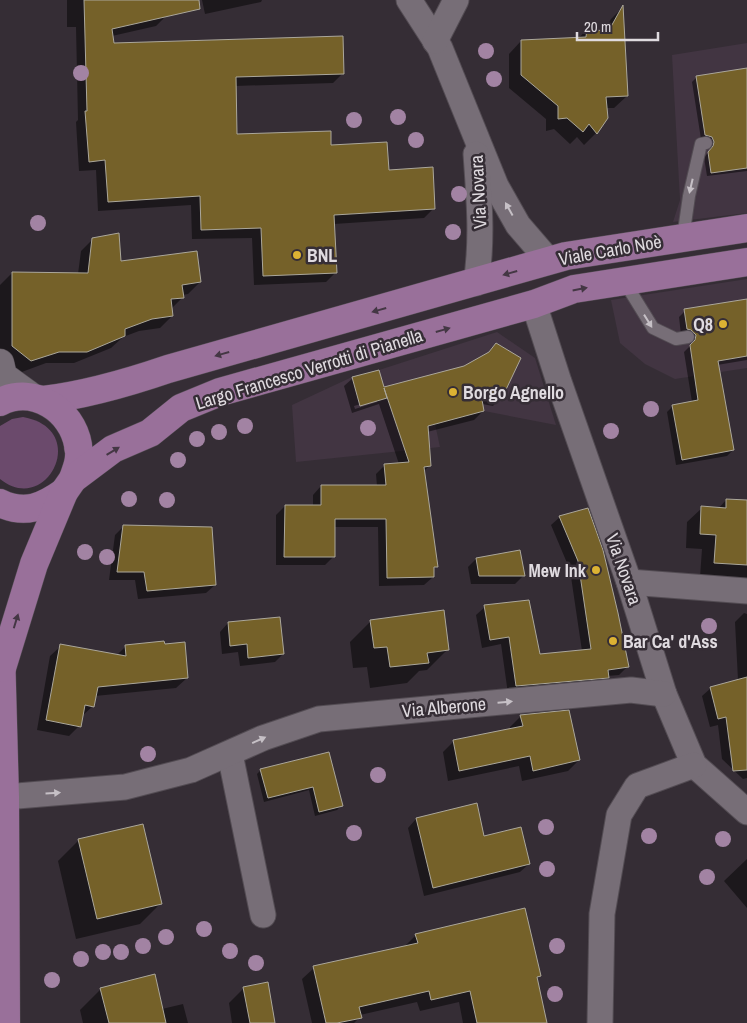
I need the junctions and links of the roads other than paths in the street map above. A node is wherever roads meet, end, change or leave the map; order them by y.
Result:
1 (408, 0) edge
2 (456, 0) edge
3 (435, 41) junction
4 (475, 132) junction
5 (706, 143) dead end
6 (747, 228) edge
7 (683, 238) junction
8 (549, 261) junction
9 (747, 262) edge
10 (624, 281) junction
11 (476, 283) junction
12 (534, 304) junction
13 (688, 337) dead end
14 (0, 363) edge
15 (37, 398) junction
16 (0, 402) edge
17 (68, 485) junction
18 (0, 503) edge
19 (629, 582) junction
20 (747, 591) edge
21 (0, 640) edge
22 (2, 668) junction
23 (664, 694) junction
24 (230, 754) junction
25 (2, 760) edge
26 (694, 765) junction
27 (5, 797) junction
28 (747, 812) edge
29 (263, 915) dead end
30 (6, 1023) edge
31 (600, 1023) edge

1 - 3 street, Via Novara
2 - 3 street
3 - 4 street, Via Novara
8 -> 4 street, Via Novara
4 - 11 street, Via Novara
5 -> 7 lane
6 - 7 main road, Viale Carlo Noè
7 - 8 main road, Viale Carlo Noè
8 -> 11 main road, Viale Carlo Noè
9 - 10 main road, Viale Carlo Noè
12 -> 10 main road, Viale Carlo Noè
10 -> 13 lane
11 -> 15 main road, Largo Francesco Verrotti di Pianella
17 -> 12 main road, Largo Francesco Verrotti di Pianella
12 - 19 street, Via Novara
14 - 15 street
15 - 16 main road, Largo Francesco Verrotti di Pianella
15 - 17 main road
17 - 18 main road, Largo Francesco Verrotti di Pianella
22 -> 17 main road
19 - 20 street
19 - 23 street, Via Novara
21 - 22 main road
22 - 25 main road
24 -> 23 street, Via Alberone
23 - 26 street, Via Novara
27 -> 24 street, Via Alberone
24 - 29 street
25 - 27 main road
26 - 28 street, Via Novara
26 - 31 street
27 - 30 main road

